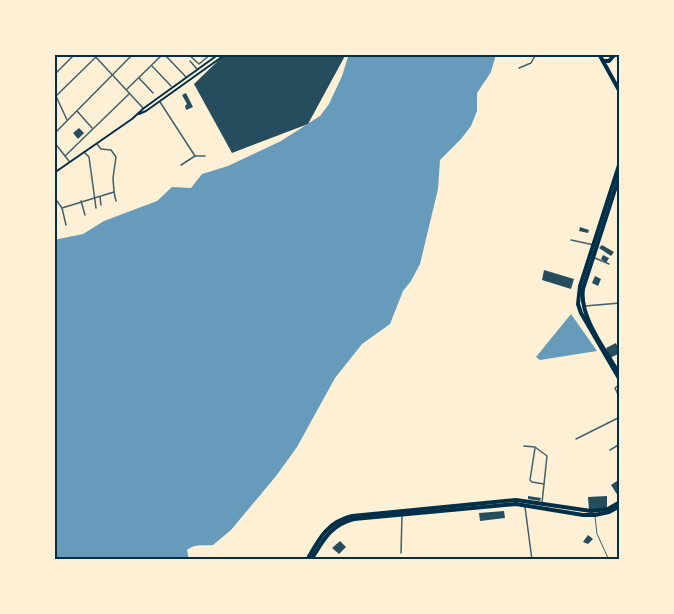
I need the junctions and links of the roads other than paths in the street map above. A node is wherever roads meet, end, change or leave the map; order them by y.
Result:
1 (75, 54) edge
2 (93, 54) edge
3 (99, 54) edge
4 (133, 54) edge
5 (162, 54) edge
6 (188, 54) edge
7 (211, 54) edge
8 (226, 54) edge
9 (536, 54) edge
10 (599, 54) edge
11 (618, 54) edge
12 (220, 55) edge
13 (96, 57) junction
14 (190, 61) dead end
15 (603, 61) junction
16 (152, 65) junction
17 (519, 68) dead end
18 (197, 70) junction
19 (54, 75) edge
20 (112, 75) junction
21 (138, 77) junction
22 (186, 78) junction
23 (172, 88) junction
24 (54, 90) edge
25 (126, 90) junction
26 (620, 92) edge
27 (153, 93) dead end
28 (129, 94) junction
29 (56, 96) junction
30 (159, 102) junction
31 (145, 110) junction
32 (76, 111) junction
33 (67, 121) junction
34 (93, 128) junction
35 (54, 134) edge
36 (54, 142) edge
37 (97, 143) junction
38 (84, 152) junction
39 (65, 156) junction
40 (195, 156) junction
41 (205, 156) dead end
42 (69, 162) junction
43 (620, 162) edge
44 (181, 165) dead end
45 (54, 173) edge
46 (620, 174) edge
47 (617, 186) edge
48 (114, 192) junction
49 (100, 196) junction
50 (54, 197) edge
51 (94, 198) junction
52 (81, 201) junction
53 (116, 201) dead end
54 (101, 205) dead end
55 (62, 208) junction
56 (96, 208) dead end
57 (85, 215) dead end
58 (66, 225) dead end
59 (571, 240) dead end
60 (594, 245) junction
61 (594, 257) junction
62 (609, 264) dead end
63 (620, 303) edge
64 (583, 307) junction
65 (620, 375) edge
66 (620, 382) edge
67 (620, 399) edge
68 (620, 417) edge
69 (576, 439) dead end
70 (620, 444) edge
71 (524, 446) dead end
72 (535, 447) junction
73 (610, 450) dead end
74 (544, 484) junction
75 (524, 504) junction
76 (620, 504) edge
77 (542, 505) junction
78 (433, 510) junction
79 (402, 514) junction
80 (595, 515) junction
81 (401, 553) dead end
82 (309, 560) edge
83 (532, 560) edge
84 (609, 560) edge

1 - 19 street
2 - 13 street
3 - 13 street
4 - 20 street
5 - 16 street
5 - 22 street
6 - 7 street
8 - 12 main road
9 - 17 street
10 - 15 highway
11 - 15 highway
12 - 18 main road
12 - 30 main road
13 - 20 street
13 - 29 street
14 - 18 street
15 - 26 highway
16 - 21 street
16 - 23 street
18 - 22 main road
20 - 25 street
20 - 32 street
21 - 25 street
21 - 27 street
22 - 23 main road
23 - 31 main road
24 - 29 street
25 - 28 street
28 - 31 street
28 - 34 street
29 - 33 street
30 - 31 main road
30 - 40 street
31 - 37 main road
32 - 33 street
32 - 34 street
33 - 35 street
34 - 39 street
36 - 39 street
37 - 38 main road
37 - 48 street
38 - 42 main road
38 - 51 street
39 - 42 street
40 - 41 street
40 - 44 street
42 - 45 main road
43 - 47 highway
46 - 47 highway
47 - 60 highway
47 - 61 highway
48 - 49 street
48 - 53 street
49 - 51 street
49 - 54 street
50 - 55 street
51 - 52 street
51 - 56 street
52 - 55 street
52 - 57 street
55 - 58 street
59 - 60 street
60 - 66 highway
61 - 62 street
61 - 64 highway
63 - 64 street
64 - 65 highway
66 - 67 street
68 - 69 street
70 - 73 street
71 - 72 street
72 - 74 street
72 - 74 street
74 - 77 street
75 - 77 highway
75 - 78 highway
75 - 83 street
76 - 77 highway
76 - 80 highway
77 - 78 highway
77 - 80 highway
78 - 79 highway
78 - 82 highway
79 - 81 street
79 - 82 highway
80 - 84 lane

